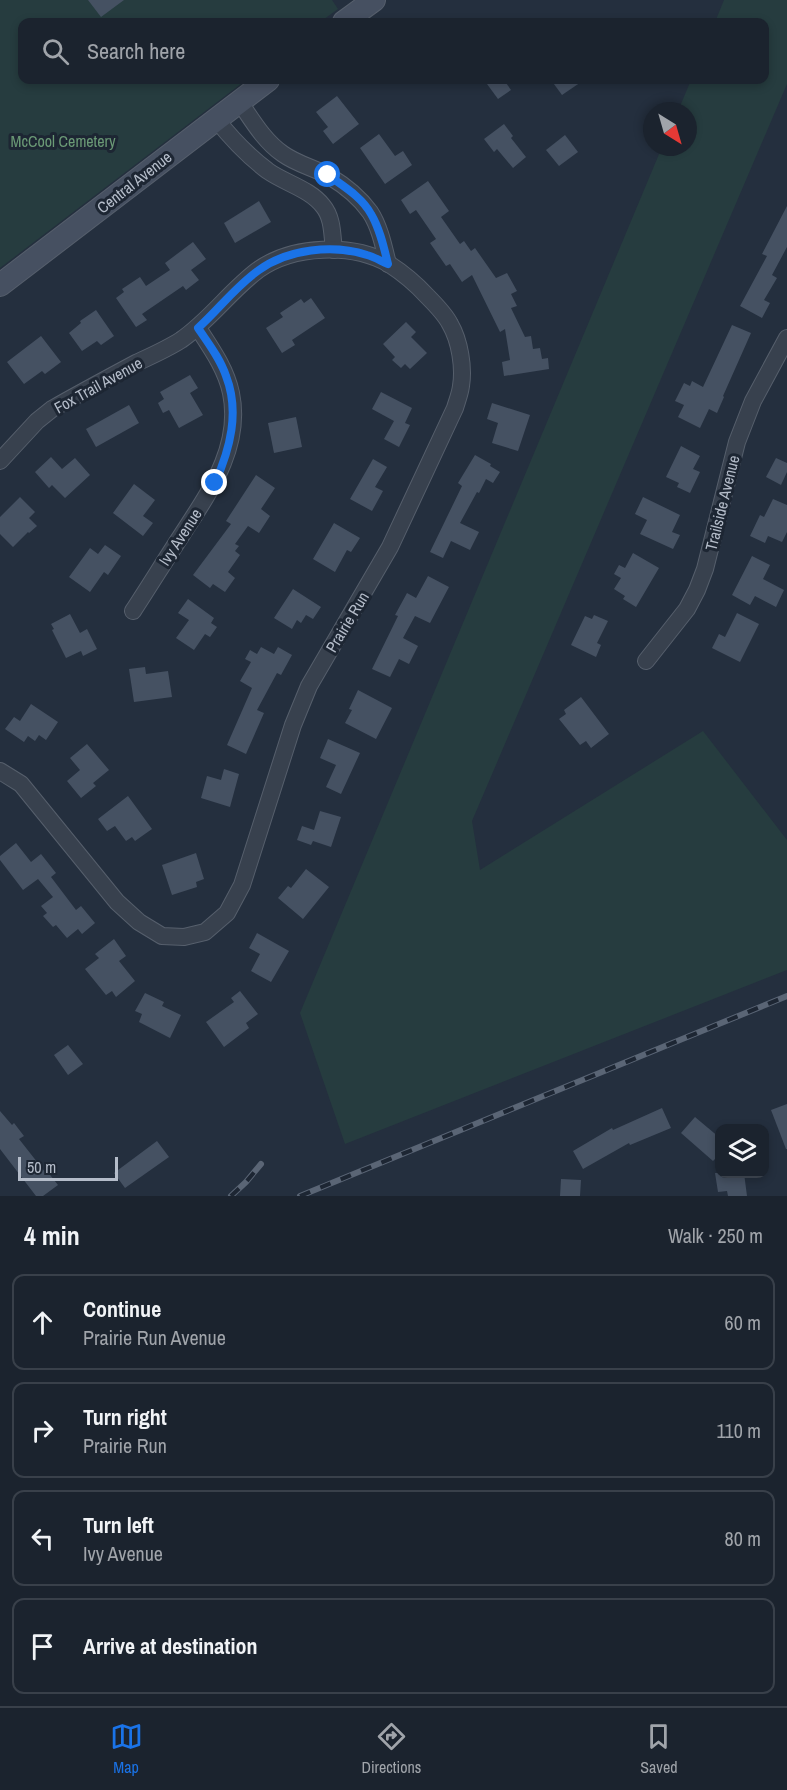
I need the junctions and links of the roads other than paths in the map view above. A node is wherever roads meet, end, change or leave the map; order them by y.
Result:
1 (374, 0) edge
2 (349, 18) edge
3 (262, 84) edge
4 (239, 101) junction
5 (216, 119) junction
6 (334, 250) junction
7 (388, 264) junction
8 (0, 285) edge
9 (202, 324) junction
10 (787, 338) edge
11 (0, 461) edge
12 (133, 610) dead end
13 (646, 661) dead end
14 (0, 771) edge

1 - 2 street
3 - 4 street, Central Avenue
4 - 5 street, Central Avenue
4 - 7 street
5 - 6 street
5 - 8 street, Central Avenue
6 - 7 street, Prairie Run
6 - 9 street, Prairie Run
7 - 14 street, Prairie Run
9 - 11 street, Fox Trail Avenue
9 - 12 street, Ivy Avenue
10 - 13 street, Trailside Avenue

